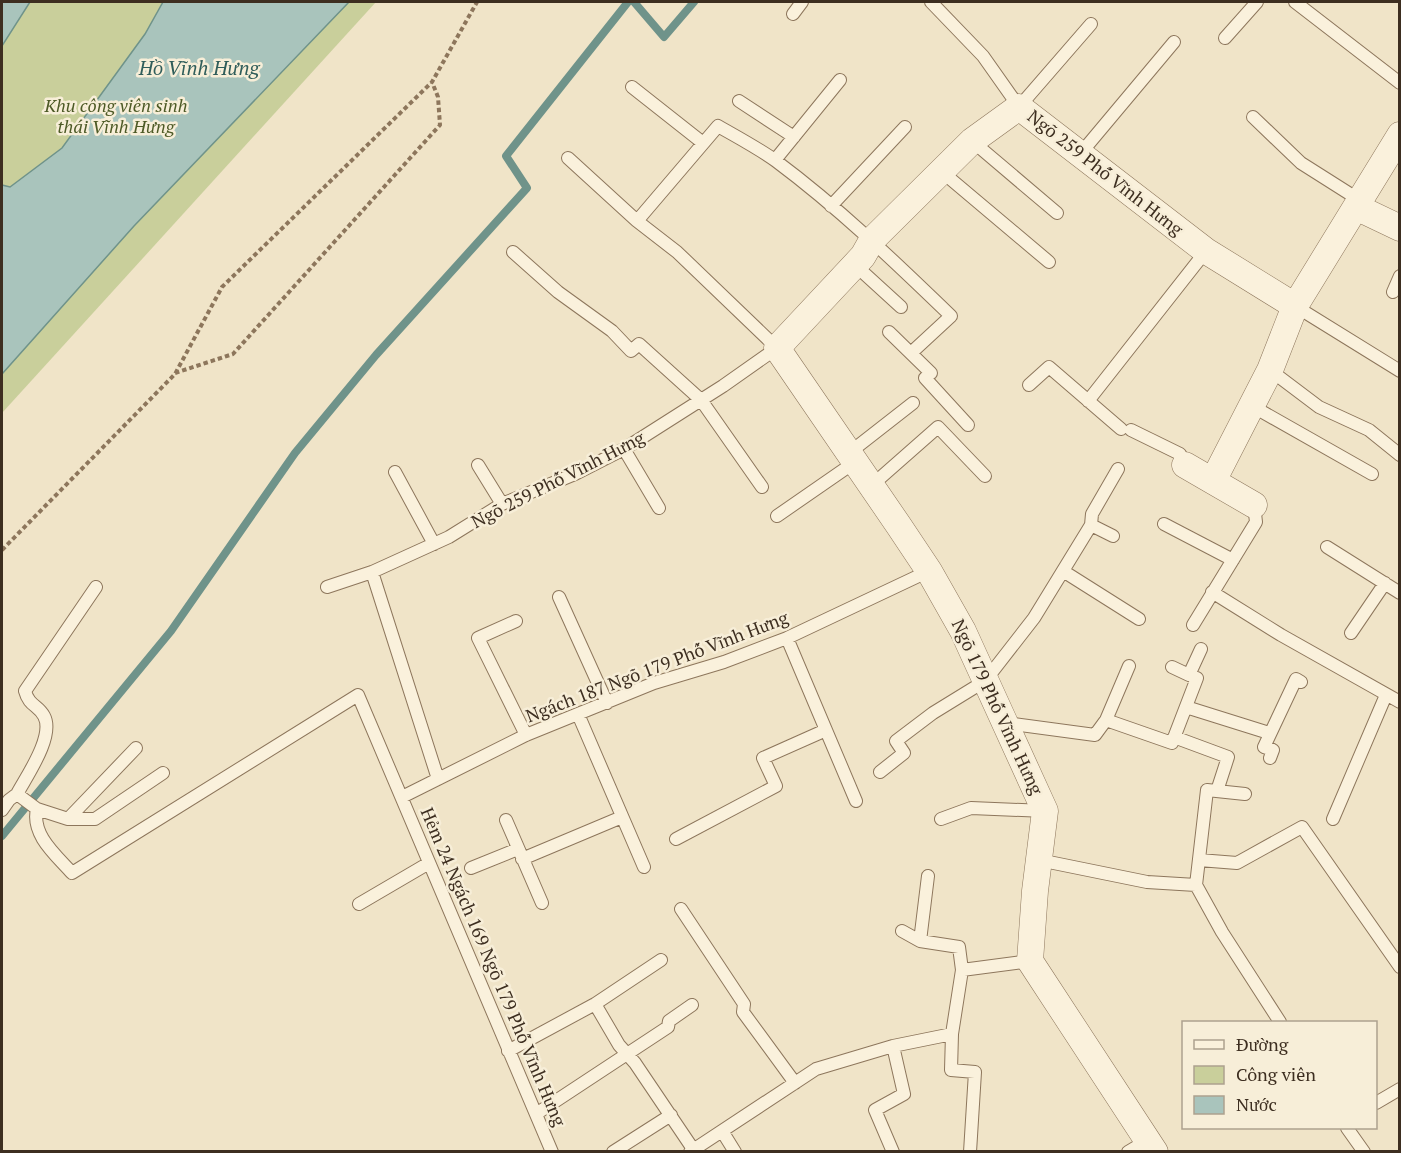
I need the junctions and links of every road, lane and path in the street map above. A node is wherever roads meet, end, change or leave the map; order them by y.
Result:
1 (477, 2) edge
2 (802, 2) edge
3 (933, 2) edge
4 (1257, 2) edge
5 (1295, 2) edge
6 (793, 14) dead end
7 (1091, 24) dead end
8 (1225, 38) dead end
9 (1174, 42) dead end
10 (840, 80) dead end
11 (432, 82) junction
12 (1400, 83) edge
13 (632, 87) dead end
14 (739, 101) dead end
15 (1019, 107) junction
16 (1253, 117) dead end
17 (905, 127) dead end
18 (1400, 135) edge
19 (794, 137) junction
20 (972, 141) junction
21 (703, 143) junction
22 (1081, 153) junction
23 (568, 158) dead end
24 (775, 160) junction
25 (941, 171) junction
26 (1358, 204) junction
27 (831, 206) junction
28 (1057, 213) dead end
29 (637, 220) junction
30 (1400, 228) edge
31 (872, 240) junction
32 (1206, 251) junction
33 (513, 252) dead end
34 (1049, 262) dead end
35 (855, 265) junction
36 (1400, 276) edge
37 (1393, 292) dead end
38 (1295, 306) junction
39 (901, 307) dead end
40 (889, 332) dead end
41 (777, 348) junction
42 (911, 352) junction
43 (1270, 370) junction
44 (1400, 371) edge
45 (175, 374) junction
46 (1029, 385) dead end
47 (701, 400) junction
48 (1088, 400) junction
49 (913, 403) dead end
50 (1252, 406) junction
51 (968, 425) dead end
52 (624, 449) junction
53 (1400, 455) edge
54 (852, 457) junction
55 (478, 465) dead end
56 (1185, 465) joint
57 (1118, 469) dead end
58 (395, 472) dead end
59 (1372, 474) dead end
60 (985, 476) dead end
61 (1213, 481) junction
62 (872, 486) junction
63 (762, 487) dead end
64 (502, 504) junction
65 (1254, 505) joint
66 (659, 508) dead end
67 (777, 516) dead end
68 (1164, 524) dead end
69 (1091, 525) junction
70 (1113, 536) dead end
71 (434, 544) junction
72 (1327, 547) dead end
73 (2, 550) edge
74 (1233, 560) junction
75 (929, 571) junction
76 (1063, 571) junction
77 (372, 572) junction
78 (1385, 583) junction
79 (96, 587) dead end
80 (327, 587) dead end
81 (1212, 592) junction
82 (1400, 593) edge
83 (559, 597) dead end
84 (1139, 619) dead end
85 (516, 621) dead end
86 (1193, 625) dead end
87 (1351, 633) dead end
88 (787, 638) junction
89 (1201, 649) dead end
90 (1129, 666) dead end
91 (1172, 667) dead end
92 (1189, 675) junction
93 (985, 681) junction
94 (1301, 682) dead end
95 (1386, 695) junction
96 (1400, 702) edge
97 (607, 703) junction
98 (1186, 706) junction
99 (578, 714) junction
100 (1106, 720) junction
101 (1006, 723) junction
102 (826, 730) junction
103 (1269, 733) junction
104 (526, 735) junction
105 (1174, 737) junction
106 (136, 748) dead end
107 (1270, 758) dead end
108 (163, 772) dead end
109 (880, 772) dead end
110 (438, 779) junction
111 (1217, 791) junction
112 (17, 794) junction
113 (1245, 794) dead end
114 (402, 797) junction
115 (856, 801) dead end
116 (37, 808) junction
117 (2, 810) edge
118 (1046, 811) junction
119 (622, 817) junction
120 (68, 819) junction
121 (941, 819) dead end
122 (1333, 819) dead end
123 (506, 820) dead end
124 (676, 839) dead end
125 (520, 854) junction
126 (1039, 860) junction
127 (1199, 860) junction
128 (429, 862) junction
129 (644, 867) dead end
130 (471, 868) dead end
131 (928, 876) dead end
132 (1196, 885) junction
133 (542, 903) dead end
134 (359, 904) dead end
135 (681, 909) dead end
136 (902, 931) dead end
137 (920, 941) junction
138 (661, 960) dead end
139 (1030, 960) junction
140 (1400, 967) edge
141 (962, 970) junction
142 (595, 1004) junction
143 (692, 1005) dead end
144 (1279, 1021) edge
145 (952, 1034) junction
146 (893, 1046) junction
147 (508, 1051) junction
148 (627, 1054) junction
149 (795, 1083) junction
150 (1400, 1089) edge
151 (1377, 1102) edge
152 (536, 1114) junction
153 (671, 1116) junction
154 (1348, 1129) edge
155 (722, 1131) junction
156 (1143, 1148) edge
157 (692, 1150) edge
158 (552, 1152) edge
159 (613, 1152) edge
160 (735, 1152) edge
161 (893, 1152) edge
162 (970, 1152) edge
163 (1364, 1152) edge

1 - 11 path
2 - 6 lane
3 - 15 lane
4 - 8 lane
5 - 12 lane
7 - 15 lane
9 - 22 lane
10 - 19 lane
11 - 45 path
11 - 45 path
13 - 21 lane
14 - 19 lane
15 - 20 street, Ngõ 259 Phố Vĩnh Hưng
15 - 22 street, Ngõ 259 Phố Vĩnh Hưng
16 - 26 lane
17 - 27 lane
18 - 26 street
19 - 24 lane
20 - 25 street, Ngõ 259 Phố Vĩnh Hưng
20 - 28 lane
21 - 24 lane
21 - 29 lane
22 - 32 street, Ngõ 259 Phố Vĩnh Hưng
23 - 29 lane
24 - 27 lane
25 - 31 street, Ngõ 259 Phố Vĩnh Hưng
25 - 34 lane
26 - 30 street
26 - 38 street
27 - 31 lane
29 - 41 lane
31 - 35 street, Ngõ 259 Phố Vĩnh Hưng
31 - 42 lane
32 - 38 street, Ngõ 259 Phố Vĩnh Hưng
32 - 48 lane
33 - 47 lane
35 - 39 lane
35 - 41 street, Ngõ 259 Phố Vĩnh Hưng
36 - 37 lane
38 - 43 street
38 - 44 lane
40 - 42 lane
41 - 47 lane, Ngõ 259 Phố Vĩnh Hưng
41 - 54 street, Ngõ 179 Phố Vĩnh Hưng
42 - 51 lane
43 - 50 street
43 - 53 lane
45 - 73 path
46 - 48 lane
47 - 52 lane, Ngõ 259 Phố Vĩnh Hưng
47 - 63 lane
48 - 56 lane
49 - 54 lane
50 - 59 lane
50 - 61 street
52 - 64 lane, Ngõ 259 Phố Vĩnh Hưng
52 - 66 lane
54 - 62 street, Ngõ 179 Phố Vĩnh Hưng
54 - 67 lane
55 - 64 lane
56 - 61 street
57 - 69 lane
58 - 71 lane
60 - 62 lane
61 - 65 street
62 - 75 street, Ngõ 179 Phố Vĩnh Hưng
64 - 71 lane, Ngõ 259 Phố Vĩnh Hưng
65 - 74 lane
68 - 74 lane
69 - 70 lane
69 - 76 lane
71 - 77 lane, Ngõ 259 Phố Vĩnh Hưng
72 - 78 lane
74 - 81 lane
75 - 88 lane, Ngách 187 Ngõ 179 Phố Vĩnh Hưng
75 - 93 street, Ngõ 179 Phố Vĩnh Hưng
76 - 84 lane
76 - 93 lane
77 - 80 lane, Ngõ 259 Phố Vĩnh Hưng
77 - 110 lane
78 - 82 lane
78 - 87 lane
79 - 112 lane
81 - 86 lane
81 - 95 lane
83 - 97 lane
85 - 104 lane
88 - 97 lane, Ngách 187 Ngõ 179 Phố Vĩnh Hưng
88 - 102 lane
89 - 92 lane
90 - 100 lane
91 - 92 lane
92 - 98 lane
93 - 101 street, Ngõ 179 Phố Vĩnh Hưng
93 - 109 lane
94 - 103 lane
95 - 96 lane
95 - 122 lane
97 - 99 lane, Ngách 187 Ngõ 179 Phố Vĩnh Hưng
98 - 103 lane
98 - 105 lane
99 - 104 lane, Ngách 187 Ngõ 179 Phố Vĩnh Hưng
99 - 119 lane
100 - 101 lane
100 - 105 lane
101 - 118 street, Ngõ 179 Phố Vĩnh Hưng
102 - 115 lane
102 - 124 lane
103 - 107 lane
104 - 110 lane, Ngách 187 Ngõ 179 Phố Vĩnh Hưng
105 - 111 lane
106 - 120 lane
108 - 120 lane
110 - 114 lane, Ngách 187 Ngõ 179 Phố Vĩnh Hưng
111 - 113 lane
111 - 127 lane
112 - 116 lane
112 - 117 lane
114 - 116 lane
114 - 128 lane, Hẻm 24 Ngách 169 Ngõ 179 Phố Vĩnh Hưng
116 - 120 lane
118 - 121 lane
118 - 126 street, Ngõ 179 Phố Vĩnh Hưng
119 - 125 lane
119 - 129 lane
123 - 125 lane
125 - 130 lane
125 - 133 lane
126 - 132 lane
126 - 139 street, Ngõ 179 Phố Vĩnh Hưng
127 - 132 lane
127 - 140 lane
128 - 134 lane
128 - 147 lane, Hẻm 24 Ngách 169 Ngõ 179 Phố Vĩnh Hưng
131 - 137 lane
132 - 144 lane
135 - 149 lane
136 - 137 lane
137 - 141 lane
138 - 142 lane
139 - 141 lane
139 - 156 street
141 - 145 lane
142 - 147 lane
142 - 148 lane
143 - 148 lane
145 - 146 lane
145 - 162 lane
146 - 149 lane
146 - 161 lane
147 - 152 lane, Hẻm 24 Ngách 169 Ngõ 179 Phố Vĩnh Hưng
148 - 152 lane
148 - 153 lane
149 - 155 lane
150 - 151 lane
152 - 158 lane, Hẻm 24 Ngách 169 Ngõ 179 Phố Vĩnh Hưng
153 - 157 lane
153 - 159 lane
154 - 163 lane
155 - 157 lane
155 - 160 lane

